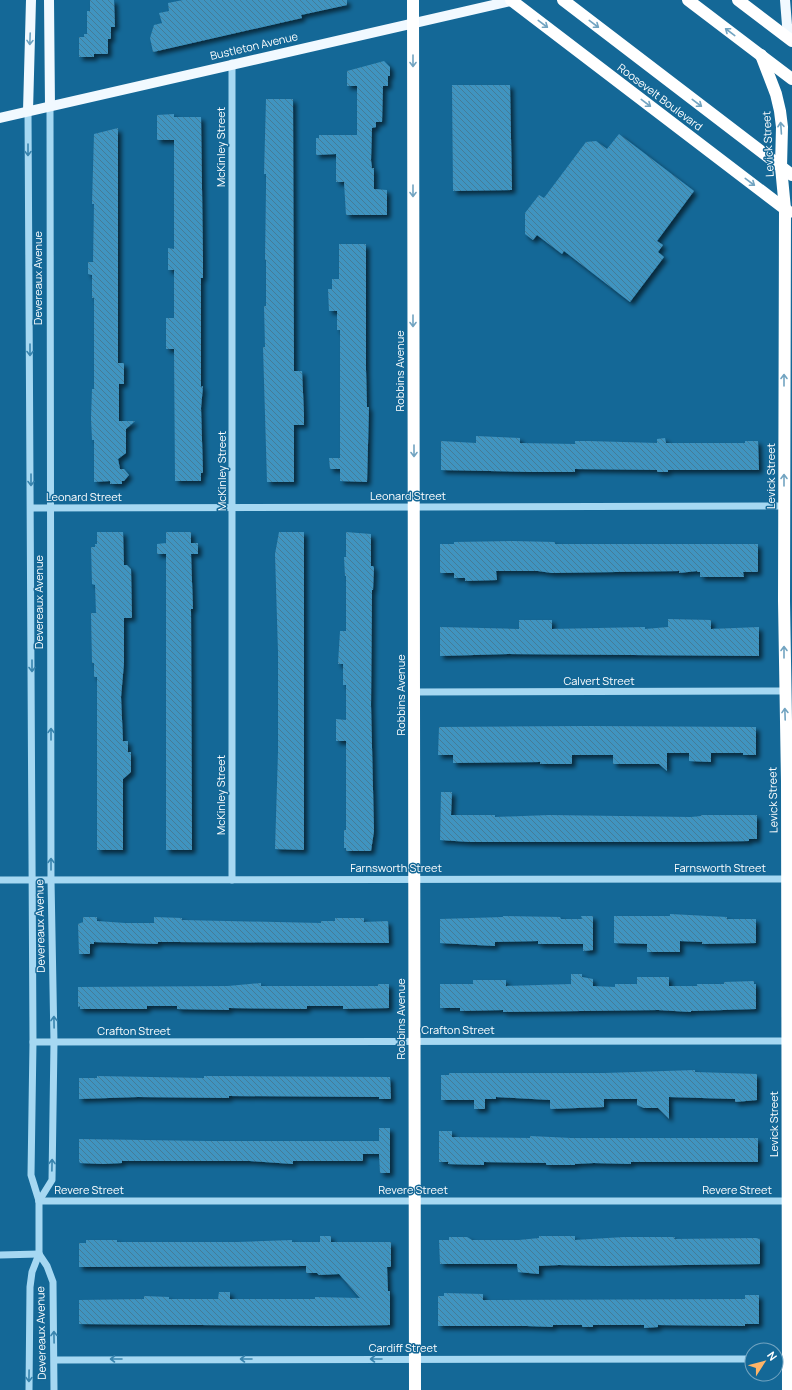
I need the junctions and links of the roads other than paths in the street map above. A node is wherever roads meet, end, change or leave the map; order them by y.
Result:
1 (31, 0) edge
2 (49, 0) edge
3 (413, 0) edge
4 (513, 0) edge
5 (563, 0) edge
6 (688, 0) edge
7 (738, 0) edge
8 (785, 0) edge
9 (413, 22) junction
10 (792, 36) edge
11 (792, 41) edge
12 (761, 55) junction
13 (232, 63) junction
14 (792, 79) edge
15 (50, 106) junction
16 (28, 111) junction
17 (0, 118) edge
18 (781, 167) junction
19 (792, 175) edge
20 (792, 198) edge
21 (789, 212) edge
22 (784, 506) junction
23 (233, 507) junction
24 (414, 507) junction
25 (31, 508) junction
26 (51, 508) junction
27 (784, 691) junction
28 (414, 692) junction
29 (414, 879) junction
30 (789, 879) edge
31 (0, 880) edge
32 (33, 880) junction
33 (51, 880) junction
34 (232, 880) junction
35 (414, 1041) junction
36 (787, 1041) junction
37 (34, 1042) junction
38 (54, 1042) junction
39 (39, 1201) junction
40 (414, 1201) junction
41 (787, 1201) junction
42 (790, 1252) edge
43 (0, 1254) edge
44 (39, 1254) junction
45 (783, 1342) edge
46 (415, 1359) junction
47 (744, 1359) edge
48 (55, 1360) junction
49 (784, 1369) edge
50 (29, 1390) edge
51 (54, 1390) edge
52 (415, 1390) edge
53 (788, 1390) edge

1 -> 16 main road, Devereaux Avenue
2 - 15 main road, Devereaux Avenue
3 - 9 highway, Robbins Avenue
4 - 9 main road, Bustleton Avenue
4 -> 21 highway, Roosevelt Boulevard
5 -> 18 highway, Roosevelt Boulevard
12 -> 6 highway
7 - 11 highway
8 - 10 main road
9 - 13 main road, Bustleton Avenue
9 -> 24 highway, Robbins Avenue
12 - 14 highway
18 -> 12 highway, Levick Street
13 - 15 main road, Bustleton Avenue
13 - 23 street, McKinley Street
15 - 16 main road, Bustleton Avenue
15 - 26 street, Devereaux Avenue
16 - 17 main road, Bustleton Avenue
16 -> 25 street, Devereaux Avenue
18 - 19 highway, Roosevelt Boulevard
18 - 21 highway, Levick Street
20 - 21 highway, Levick Street
22 -> 21 highway, Levick Street
22 - 24 street, Leonard Street
27 -> 22 highway, Levick Street
23 - 24 street, Leonard Street
23 - 26 street, Leonard Street
23 - 34 street, McKinley Street
24 - 28 highway, Robbins Avenue
25 - 26 street, Leonard Street
25 -> 32 street, Devereaux Avenue
33 -> 26 street, Devereaux Avenue
27 - 28 street, Calvert Street
30 -> 27 highway, Levick Street
28 - 29 highway, Robbins Avenue
29 - 30 street, Farnsworth Street
29 - 34 street, Farnsworth Street
29 - 35 highway, Robbins Avenue
30 - 36 highway, Levick Street
31 - 32 street, Farnsworth Street
32 - 33 street, Farnsworth Street
32 - 37 street, Devereaux Avenue
33 - 34 street, Farnsworth Street
38 -> 33 street, Devereaux Avenue
35 - 36 street, Crafton Street
35 - 38 street, Crafton Street
35 - 40 highway, Robbins Avenue
36 - 41 highway, Levick Street
37 - 38 street, Crafton Street
37 - 39 street, Devereaux Avenue
39 -> 38 street, Devereaux Avenue
39 - 40 street, Revere Street
39 - 44 street, Devereaux Avenue
40 - 41 street, Revere Street
40 - 46 highway, Robbins Avenue
41 - 42 highway, Levick Street
42 - 45 highway, Levick Street
43 - 44 street
48 -> 44 street, Devereaux Avenue
44 -> 50 street, Devereaux Avenue
46 - 47 street, Cardiff Street
46 -> 48 street, Cardiff Street
46 - 52 highway, Robbins Avenue
48 - 51 street, Devereaux Avenue
49 - 53 highway, Levick Street

